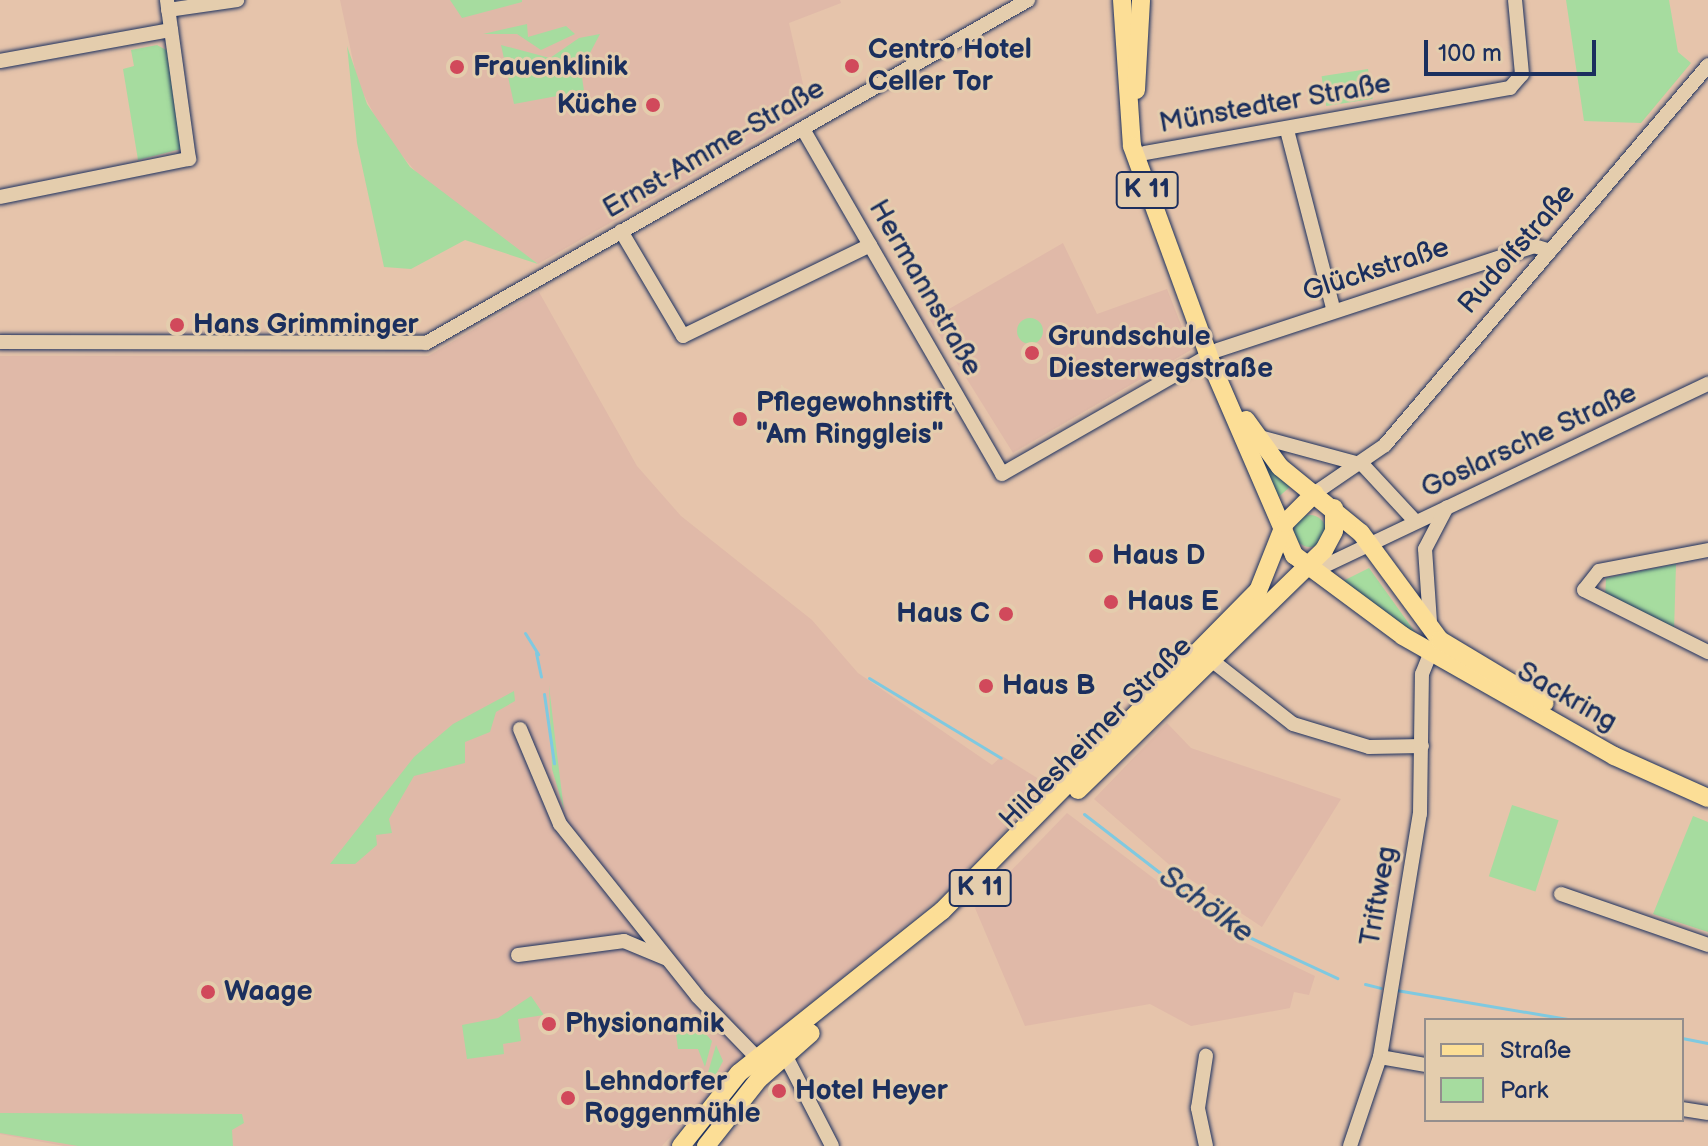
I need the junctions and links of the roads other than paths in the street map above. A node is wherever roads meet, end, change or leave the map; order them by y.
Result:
1 (237, 0) edge
2 (1028, 0) edge
3 (1122, 0) edge
4 (1141, 0) edge
5 (1515, 0) edge
6 (168, 5) edge
7 (171, 30) junction
8 (0, 61) edge
9 (1708, 65) edge
10 (803, 129) junction
11 (1287, 130) junction
12 (1145, 153) junction
13 (0, 197) edge
14 (621, 231) junction
15 (870, 245) junction
16 (1550, 251) junction
17 (1333, 308) junction
18 (0, 342) edge
19 (1213, 353) junction
20 (1708, 384) edge
21 (1255, 436) junction
22 (1363, 465) junction
23 (1002, 474) joint
24 (1315, 493) junction
25 (1447, 507) junction
26 (1334, 508) junction
27 (1415, 521) junction
28 (1282, 533) junction
29 (1369, 543) junction
30 (1708, 550) edge
31 (1304, 566) junction
32 (1435, 646) junction
33 (1708, 652) edge
34 (1210, 659) junction
35 (520, 729) dead end
36 (1422, 746) junction
37 (1708, 785) edge
38 (1708, 798) edge
39 (1561, 894) dead end
40 (1708, 945) edge
41 (518, 955) dead end
42 (671, 961) junction
43 (782, 1048) junction
44 (1206, 1056) dead end
45 (1380, 1057) junction
46 (763, 1064) junction
47 (1424, 1065) edge
48 (1684, 1109) edge
49 (1708, 1113) edge
50 (681, 1146) edge
51 (706, 1146) edge
52 (832, 1146) edge
53 (1206, 1146) edge
54 (1350, 1146) edge

1 - 6 street
2 - 10 street, Ernst-Amme-Straße
3 - 19 main road, K 11
4 - 12 main road, K 11
5 - 11 street, Münstedter Straße
6 - 7 street
7 - 8 street
7 - 13 street
9 - 16 street, Rudolfstraße
10 - 14 street, Ernst-Amme-Straße
10 - 15 street, Hermannstraße
11 - 12 street, Münstedter Straße
11 - 17 street
12 - 19 main road, K 11
14 - 15 street
14 - 18 street, Ernst-Amme-Straße
15 - 23 street, Hermannstraße
16 - 17 street, Glückstraße
16 - 22 street, Rudolfstraße
17 - 19 street, Glückstraße
19 - 21 main road, K 11
19 - 23 street, Glückstraße
19 - 28 main road, K 11
20 - 25 street, Goslarsche Straße
21 - 22 street
21 - 24 main road, K 11
22 - 24 street, Rudolfstraße
22 - 27 street
24 - 26 main road, K 11
24 - 28 main road, K 11
25 - 27 street, Goslarsche Straße
25 - 32 street
26 - 29 main road
26 - 31 main road, K 11
27 - 29 street, Goslarsche Straße
28 - 31 main road
28 - 43 main road, Hildesheimer Straße / K 11
29 - 31 street, Goslarsche Straße
29 - 32 main road
30 - 33 street
31 - 32 main road, Sackring
31 - 34 main road, Hildesheimer Straße / K 11
32 - 36 street, Triftweg
32 - 37 main road, Sackring
32 - 38 main road, Sackring
34 - 36 street
34 - 43 main road, Hildesheimer Straße / K 11
35 - 42 street
36 - 45 street, Triftweg
39 - 40 street
41 - 42 street
42 - 46 street
43 - 46 main road, Hildesheimer Straße / K 11
43 - 52 street
44 - 53 street
45 - 47 street
45 - 54 street, Triftweg
46 - 50 main road, K 11
46 - 51 main road, K 11
48 - 49 street

